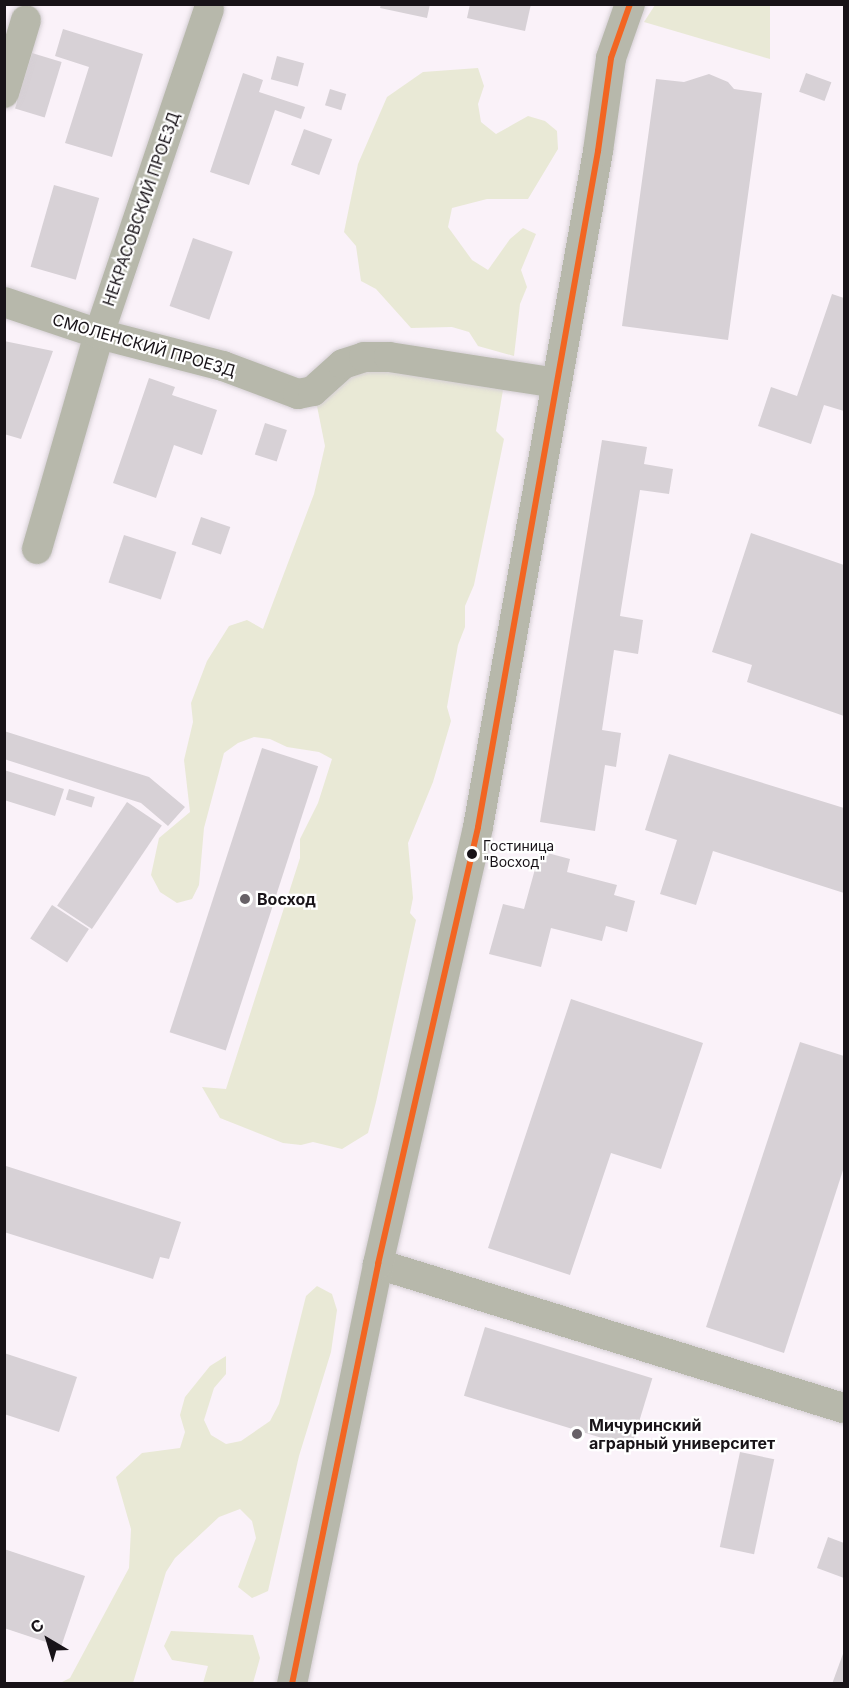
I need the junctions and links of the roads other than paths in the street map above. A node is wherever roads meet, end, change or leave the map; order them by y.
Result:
1 (630, 4) edge
2 (209, 9) dead end
3 (26, 20) dead end
4 (4, 93) edge
5 (4, 302) edge
6 (99, 334) junction
7 (557, 383) junction
8 (37, 549) dead end
9 (378, 1264) junction
10 (844, 1408) edge
11 (292, 1683) edge

1 - 7 street
2 - 6 street, НЕКРАСОВСКИЙ ПРОЕЗД
3 - 4 street
5 - 6 street, СМОЛЕНСКИЙ ПРОЕЗД
6 - 7 street, СМОЛЕНСКИЙ ПРОЕЗД
6 - 8 street, НЕКРАСОВСКИЙ ПРОЕЗД
7 - 9 street
9 - 10 street
9 - 11 street

